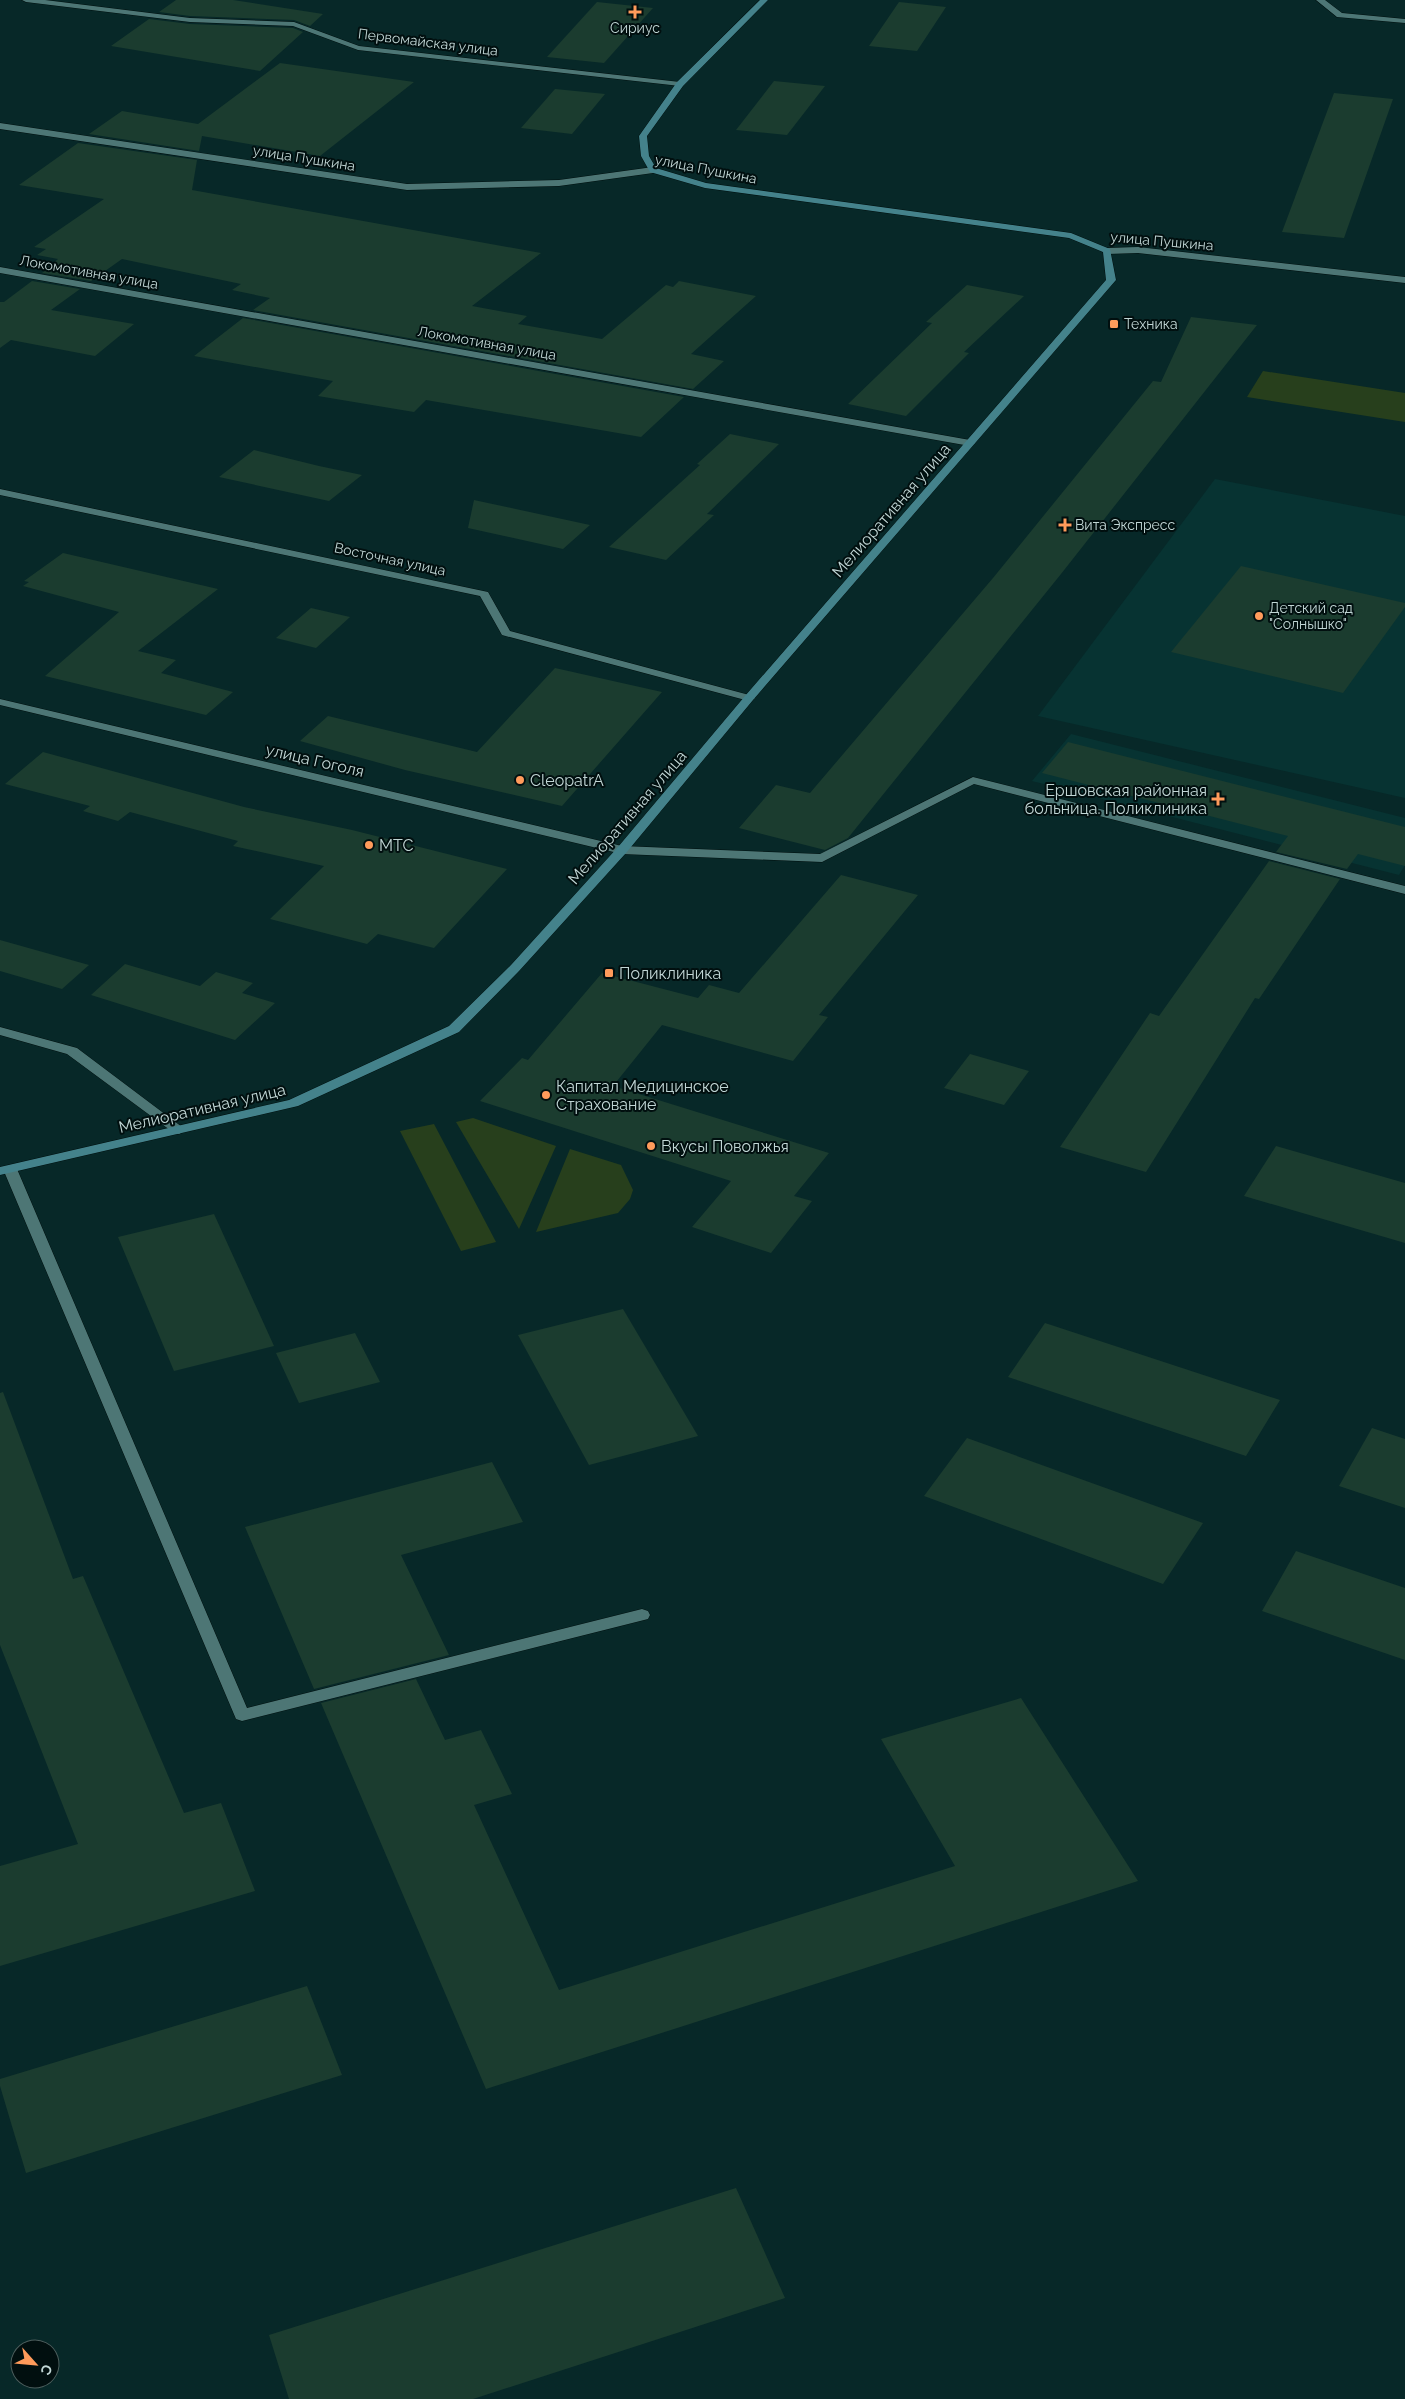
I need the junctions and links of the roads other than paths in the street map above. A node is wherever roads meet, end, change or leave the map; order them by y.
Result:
1 (26, 0) edge
2 (764, 0) edge
3 (1320, 0) edge
4 (1405, 21) edge
5 (680, 84) junction
6 (0, 126) edge
7 (653, 170) junction
8 (1107, 252) junction
9 (0, 270) edge
10 (1405, 280) edge
11 (970, 443) junction
12 (0, 492) edge
13 (749, 698) junction
14 (0, 702) edge
15 (622, 850) junction
16 (1405, 890) edge
17 (0, 1031) edge
18 (179, 1130) junction
19 (5, 1170) edge
20 (642, 1614) dead end

1 - 5 street, Первомайская улица
2 - 5 main road
3 - 4 street
5 - 7 main road
6 - 7 street, улица Пушкина
7 - 8 main road, улица Пушкина
8 - 10 street, улица Пушкина
8 - 11 main road, Мелиоративная улица
9 - 11 street, Локомотивная улица
11 - 13 main road, Мелиоративная улица
12 - 13 street, Восточная улица
13 - 15 main road, Мелиоративная улица
14 - 15 street, улица Гоголя
15 - 16 street, улица Гоголя
15 - 18 main road, Мелиоративная улица
17 - 18 street
18 - 19 main road, Мелиоративная улица
19 - 20 street

